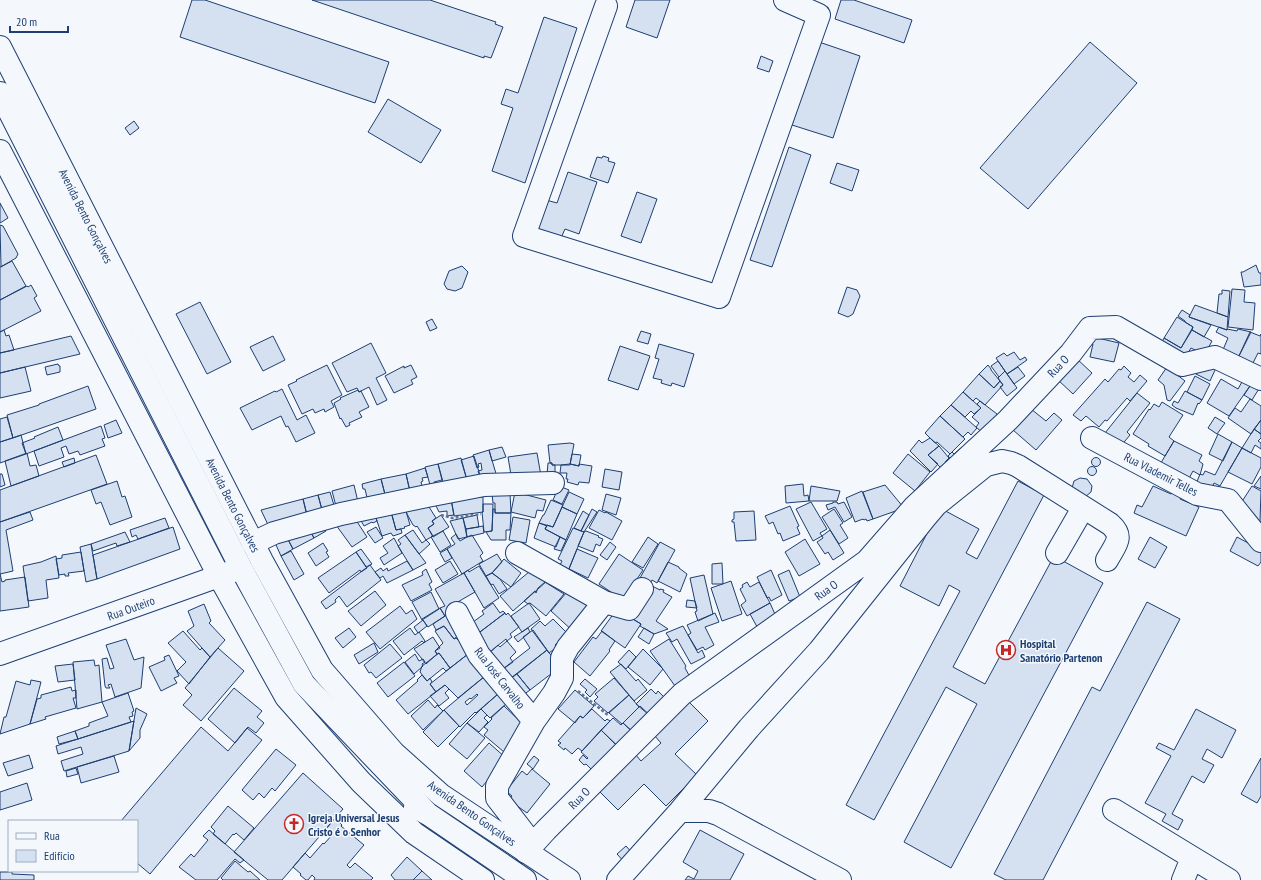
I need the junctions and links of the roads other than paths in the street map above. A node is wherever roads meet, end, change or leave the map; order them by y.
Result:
1 (785, 0) edge
2 (606, 6) dead end
3 (0, 47) edge
4 (0, 93) edge
5 (0, 151) edge
6 (1261, 379) edge
7 (1092, 438) dead end
8 (553, 483) dead end
9 (1083, 508) junction
10 (1261, 541) edge
11 (257, 552) junction
12 (1058, 552) dead end
13 (518, 553) dead end
14 (1107, 560) dead end
15 (240, 568) junction
16 (219, 576) junction
17 (642, 589) dead end
18 (604, 602) junction
19 (457, 613) dead end
20 (0, 654) edge
21 (534, 721) junction
22 (394, 753) junction
23 (361, 782) junction
24 (1114, 810) dead end
25 (680, 811) junction
26 (428, 814) junction
27 (526, 852) junction
28 (1192, 858) junction
29 (483, 880) edge
30 (525, 880) edge
31 (569, 880) edge
32 (618, 880) edge
33 (840, 880) edge
34 (1183, 880) edge
35 (1229, 880) edge

1 - 2 main road
3 - 11 main road, Avenida Bento Gonçalves
4 - 15 main road
5 - 16 main road
6 - 27 main road, Rua O
7 - 10 main road, Rua Vlademir Telles
8 - 11 main road, Rua Outeiro
9 - 12 main road
9 - 14 main road
9 - 25 main road
11 - 15 main road, Rua Outeiro
11 - 22 main road, Avenida Bento Gonçalves
13 - 18 main road
15 - 16 main road, Rua Outeiro
15 - 26 main road
16 - 20 main road, Rua Outeiro
16 - 23 main road
17 - 18 main road
18 - 21 main road
19 - 21 main road, Rua José Carvalho
21 - 27 main road
22 - 26 main road
22 - 27 main road, Avenida Bento Gonçalves
23 - 26 main road
23 - 29 main road
24 - 28 main road
25 - 32 main road
25 - 33 main road
26 - 30 main road
27 - 31 main road, Avenida Bento Gonçalves
28 - 34 main road
28 - 35 main road

